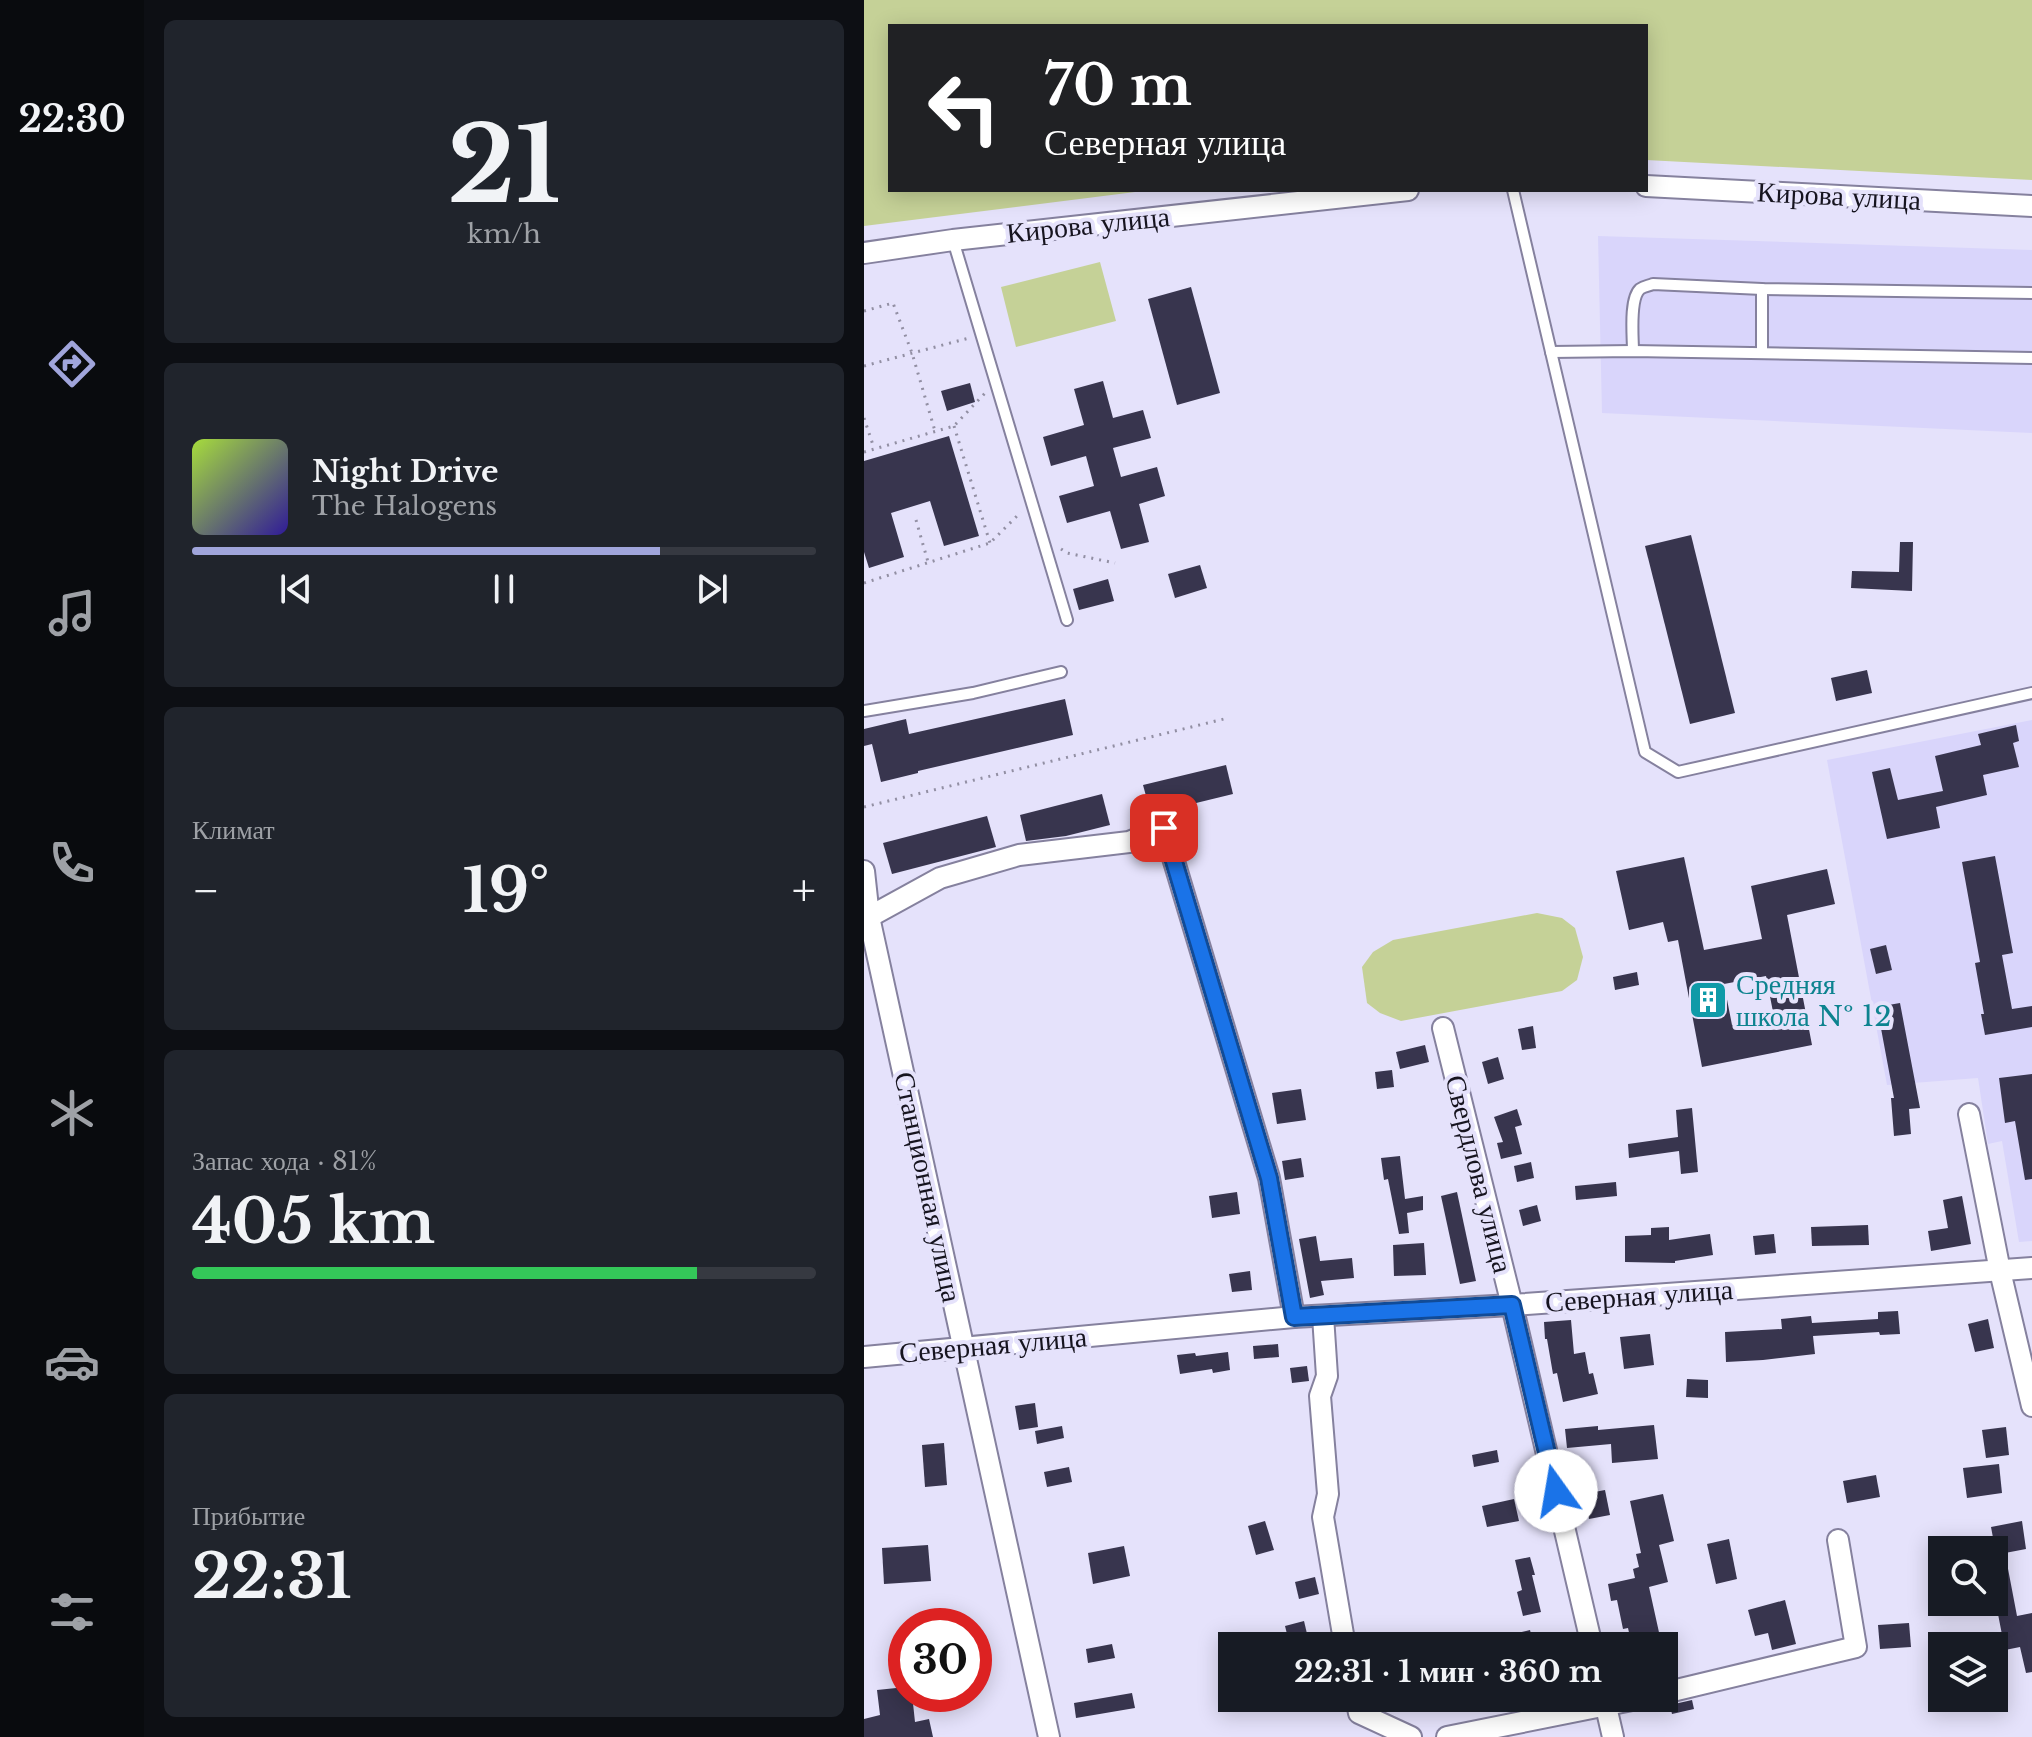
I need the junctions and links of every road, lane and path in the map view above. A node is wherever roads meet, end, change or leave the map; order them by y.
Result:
1 (1648, 186) edge
2 (1390, 192) edge
3 (1513, 192) edge
4 (2032, 206) edge
5 (953, 240) junction
6 (864, 253) edge
7 (1762, 289) junction
8 (2032, 293) edge
9 (864, 311) edge
10 (982, 334) junction
11 (1633, 351) junction
12 (1551, 352) junction
13 (912, 353) junction
14 (1762, 353) junction
15 (2032, 358) edge
16 (864, 366) edge
17 (996, 381) junction
18 (864, 418) edge
19 (954, 426) junction
20 (935, 431) junction
21 (875, 449) junction
22 (864, 452) edge
23 (1031, 500) junction
24 (916, 520) dead end
25 (1042, 535) junction
26 (990, 543) junction
27 (928, 562) junction
28 (1115, 563) dead end
29 (864, 583) edge
30 (1067, 620) dead end
31 (1061, 672) dead end
32 (2032, 693) edge
33 (864, 711) edge
34 (1224, 719) dead end
35 (864, 807) edge
36 (864, 871) edge
37 (866, 918) edge
38 (1443, 1028) dead end
39 (1969, 1114) dead end
40 (2032, 1268) edge
41 (2000, 1271) junction
42 (1512, 1305) junction
43 (1323, 1316) junction
44 (1294, 1317) junction
45 (964, 1348) junction
46 (864, 1357) edge
47 (2032, 1406) edge
48 (1838, 1540) dead end
49 (1342, 1632) edge
50 (1589, 1632) edge
51 (1678, 1690) edge
52 (1359, 1712) edge
53 (1560, 1712) edge
54 (1607, 1712) edge
55 (1049, 1737) edge
56 (1411, 1737) edge
57 (1447, 1737) edge
58 (1613, 1737) edge

1 - 4 street, Кирова улица
2 - 5 street, Кирова улица
3 - 12 lane
5 - 6 street, Кирова улица
5 - 10 lane
7 - 8 lane
7 - 11 lane
7 - 14 lane
9 - 13 path
10 - 13 path
10 - 17 lane
11 - 12 lane
11 - 14 lane
12 - 32 lane
13 - 16 path
13 - 20 path
14 - 15 lane
17 - 19 path
17 - 23 lane
18 - 21 path
19 - 20 path
19 - 26 path
20 - 21 path
21 - 22 path
23 - 25 lane
23 - 26 path
24 - 27 path
25 - 28 path
25 - 30 lane
26 - 27 path
27 - 29 path
31 - 33 lane
34 - 35 path
36 - 37 street, Станционная улица
37 - 44 street
37 - 45 street, Станционная улица
38 - 42 street, Свердлова улица
39 - 41 street
40 - 41 street, Северная улица
41 - 42 street, Северная улица
41 - 47 street
42 - 43 street, Северная улица
42 - 50 street, Свердлова улица
43 - 44 street, Северная улица
43 - 49 street
44 - 45 street, Северная улица
45 - 46 street, Северная улица
45 - 55 street, Станционная улица
48 - 51 street
52 - 56 street
53 - 57 street
54 - 58 street

